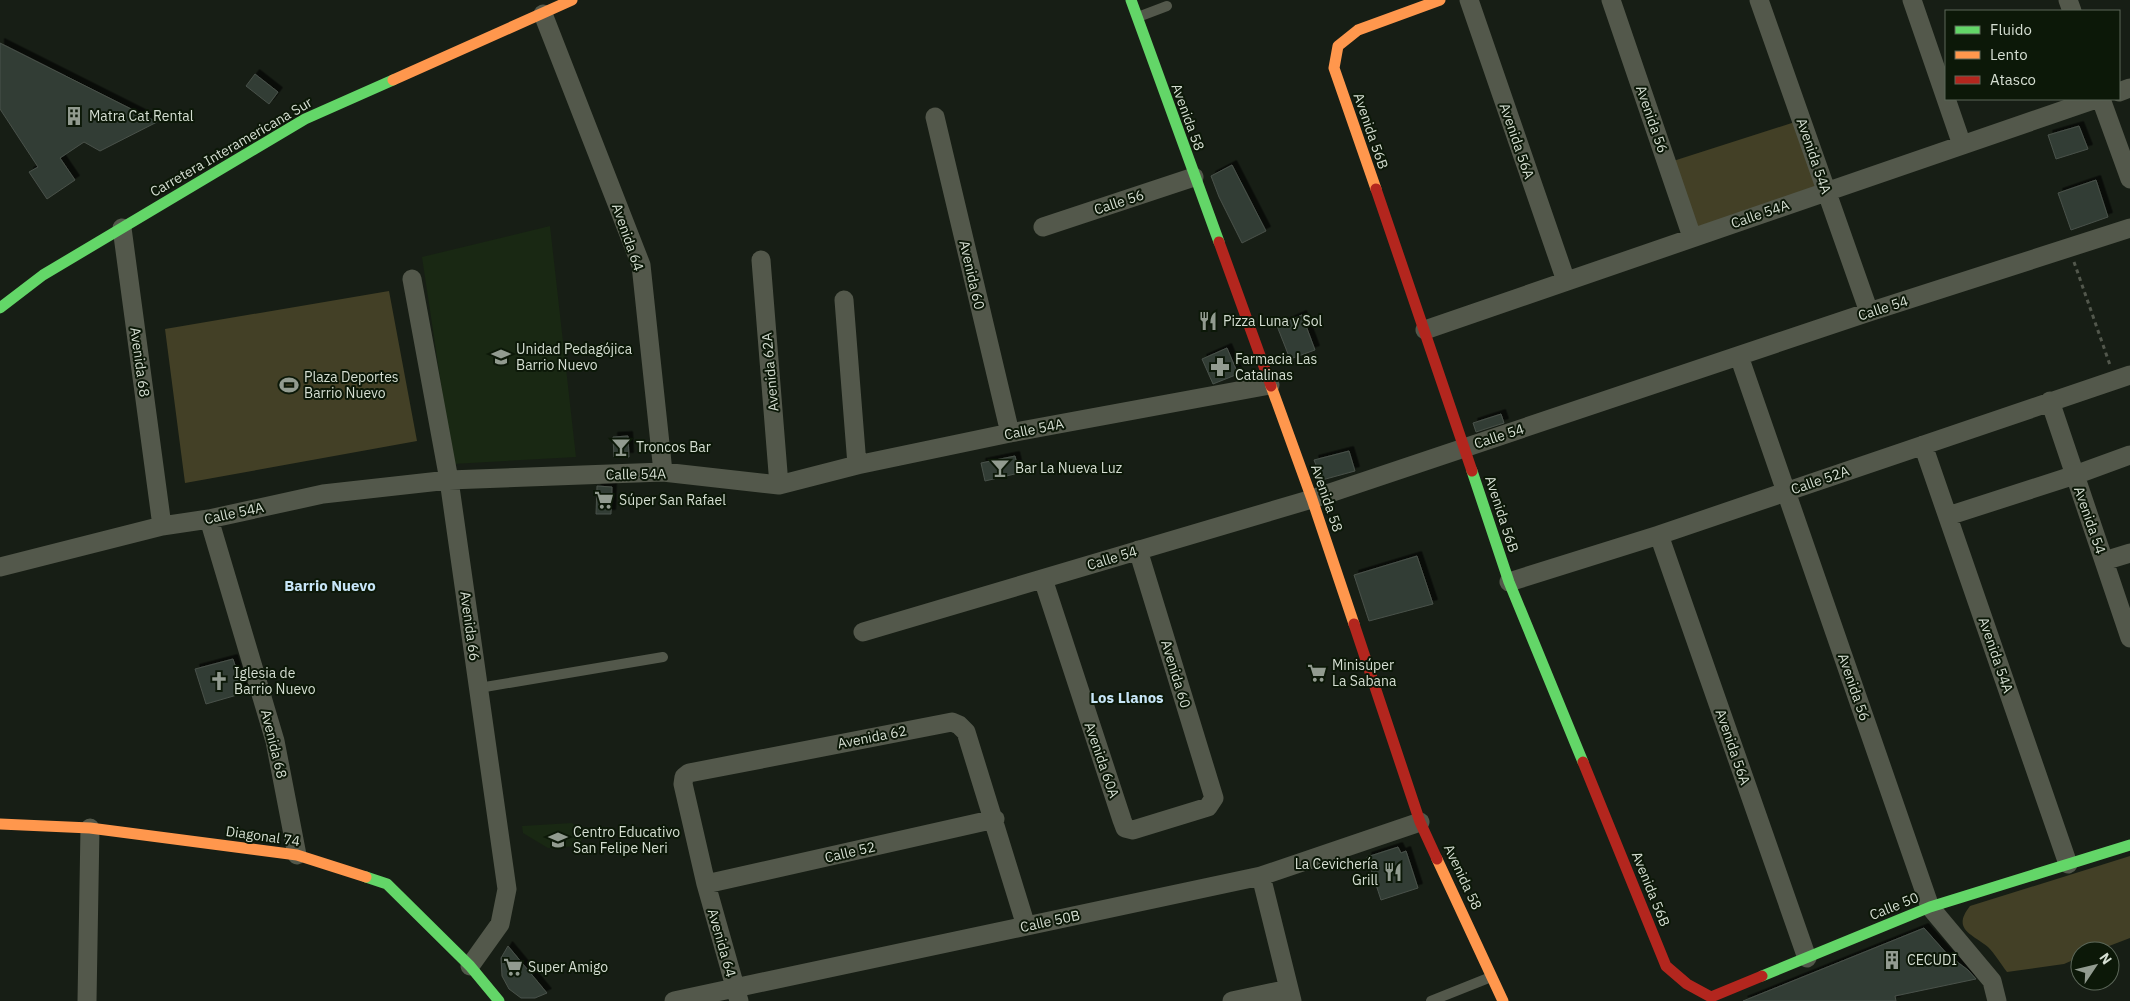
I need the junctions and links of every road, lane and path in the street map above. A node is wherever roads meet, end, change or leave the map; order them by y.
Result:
1 (572, 0) edge
2 (1131, 0) edge
3 (1440, 0) edge
4 (1469, 0) edge
5 (1611, 0) edge
6 (1759, 0) edge
7 (1912, 0) edge
8 (1167, 6) dead end
9 (543, 14) junction
10 (1137, 17) junction
11 (1945, 96) edge
12 (1946, 100) edge
13 (2093, 100) edge
14 (2101, 100) edge
15 (935, 117) dead end
16 (1962, 145) junction
17 (1194, 178) junction
18 (2130, 179) edge
19 (1826, 192) junction
20 (1043, 227) dead end
21 (122, 228) junction
22 (2130, 228) edge
23 (1692, 238) junction
24 (2069, 248) junction
25 (761, 260) dead end
26 (412, 279) dead end
27 (1566, 281) junction
28 (844, 300) dead end
29 (0, 308) edge
30 (1869, 312) junction
31 (1424, 330) junction
32 (1739, 356) junction
33 (2126, 379) edge
34 (1270, 385) junction
35 (2050, 401) junction
36 (1010, 433) junction
37 (1924, 445) junction
38 (1465, 448) junction
39 (2130, 455) edge
40 (857, 465) junction
41 (663, 472) junction
42 (2075, 475) junction
43 (450, 480) junction
44 (779, 485) junction
45 (1786, 492) junction
46 (1312, 499) junction
47 (1948, 516) junction
48 (209, 519) junction
49 (162, 526) junction
50 (1659, 535) junction
51 (1138, 550) junction
52 (2130, 553) edge
53 (2104, 561) junction
54 (0, 567) edge
55 (1043, 579) junction
56 (1509, 582) junction
57 (863, 632) dead end
58 (2130, 638) edge
59 (663, 657) dead end
60 (479, 688) junction
61 (995, 819) junction
62 (1420, 822) junction
63 (0, 824) edge
64 (90, 828) junction
65 (1125, 828) joint
66 (2130, 845) edge
67 (298, 855) junction
68 (2068, 864) junction
69 (1261, 876) junction
70 (706, 884) junction
71 (1930, 907) junction
72 (1026, 926) junction
73 (1807, 958) junction
74 (470, 966) junction
75 (1492, 977) junction
76 (1678, 979) joint
77 (737, 994) edge
78 (1291, 995) edge
79 (87, 1001) edge
80 (499, 1001) edge
81 (674, 1001) edge
82 (1232, 1001) edge
83 (1431, 1001) edge
84 (1504, 1001) edge
85 (1996, 1001) edge

1 - 9 main road, Carretera Interamericana Sur
2 - 10 main road, Avenida 58
3 - 31 main road, Avenida 56B
4 - 27 street, Avenida 56A
5 - 23 street, Avenida 56
6 - 19 street, Avenida 54A
7 - 11 street
8 - 10 lane
9 - 21 main road, Carretera Interamericana Sur
9 - 41 street, Avenida 64
10 - 17 main road, Avenida 58
12 - 16 street
13 - 16 street, Calle 54A
14 - 18 street
15 - 36 street, Avenida 60
16 - 19 street, Calle 54A
17 - 20 street, Calle 56
17 - 34 main road, Avenida 58
19 - 23 street, Calle 54A
19 - 30 street, Avenida 54A
21 - 29 main road, Carretera Interamericana Sur
21 - 49 street, Avenida 68
22 - 24 street, Calle 54
23 - 27 street, Calle 54A
24 - 30 street, Calle 54
24 - 33 path
25 - 44 street, Avenida 62A
26 - 43 street, Avenida 66
27 - 31 street, Calle 54A
28 - 40 street
30 - 32 street, Calle 54
31 - 38 main road, Avenida 56B
32 - 38 street, Calle 54
32 - 45 street, Avenida 56
33 - 35 street, Calle 52A
34 - 36 street, Calle 54A
34 - 46 main road, Avenida 58
35 - 37 street, Calle 52A
35 - 42 street, Avenida 54
36 - 40 street, Calle 54A
37 - 45 street, Calle 52A
37 - 47 street, Avenida 54A
38 - 46 street, Calle 54
38 - 56 main road, Avenida 56B
39 - 42 street
40 - 44 street, Calle 54A
41 - 43 street, Calle 54A
41 - 44 street, Calle 54A
42 - 47 street
42 - 53 street, Avenida 54
43 - 48 street, Calle 54A
43 - 60 street, Avenida 66
45 - 50 street, Calle 52A
45 - 71 street, Avenida 56
46 - 51 street, Calle 54
46 - 62 main road, Avenida 58
47 - 68 street, Avenida 54A
48 - 49 street, Calle 54A
48 - 67 street, Avenida 68
49 - 54 street, Calle 54A
50 - 56 street, Calle 52A
50 - 73 street, Avenida 56A
51 - 55 street, Calle 54
51 - 65 street, Avenida 60
52 - 53 street
53 - 58 street, Avenida 54
55 - 57 street, Calle 54
55 - 65 street, Avenida 60A
56 - 76 main road, Avenida 56B
59 - 60 lane
60 - 74 street, Avenida 66
61 - 70 street, Calle 52
61 - 70 street, Avenida 62
61 - 72 street, Avenida 62
62 - 69 street, Calle 50B
62 - 75 main road, Avenida 58
63 - 64 main road, Diagonal 74
64 - 67 main road, Diagonal 74
64 - 79 street
66 - 68 main road, Calle 50
67 - 74 main road, Diagonal 74
68 - 71 main road, Calle 50
69 - 72 street, Calle 50B
69 - 78 street
70 - 77 street, Avenida 64
71 - 73 main road, Calle 50
71 - 85 street, Avenida 56
72 - 77 street, Calle 50B
73 - 76 main road, Calle 50
74 - 80 main road, Diagonal 74
75 - 83 lane
75 - 84 main road, Avenida 58
77 - 81 street, Calle 50B
78 - 82 street

